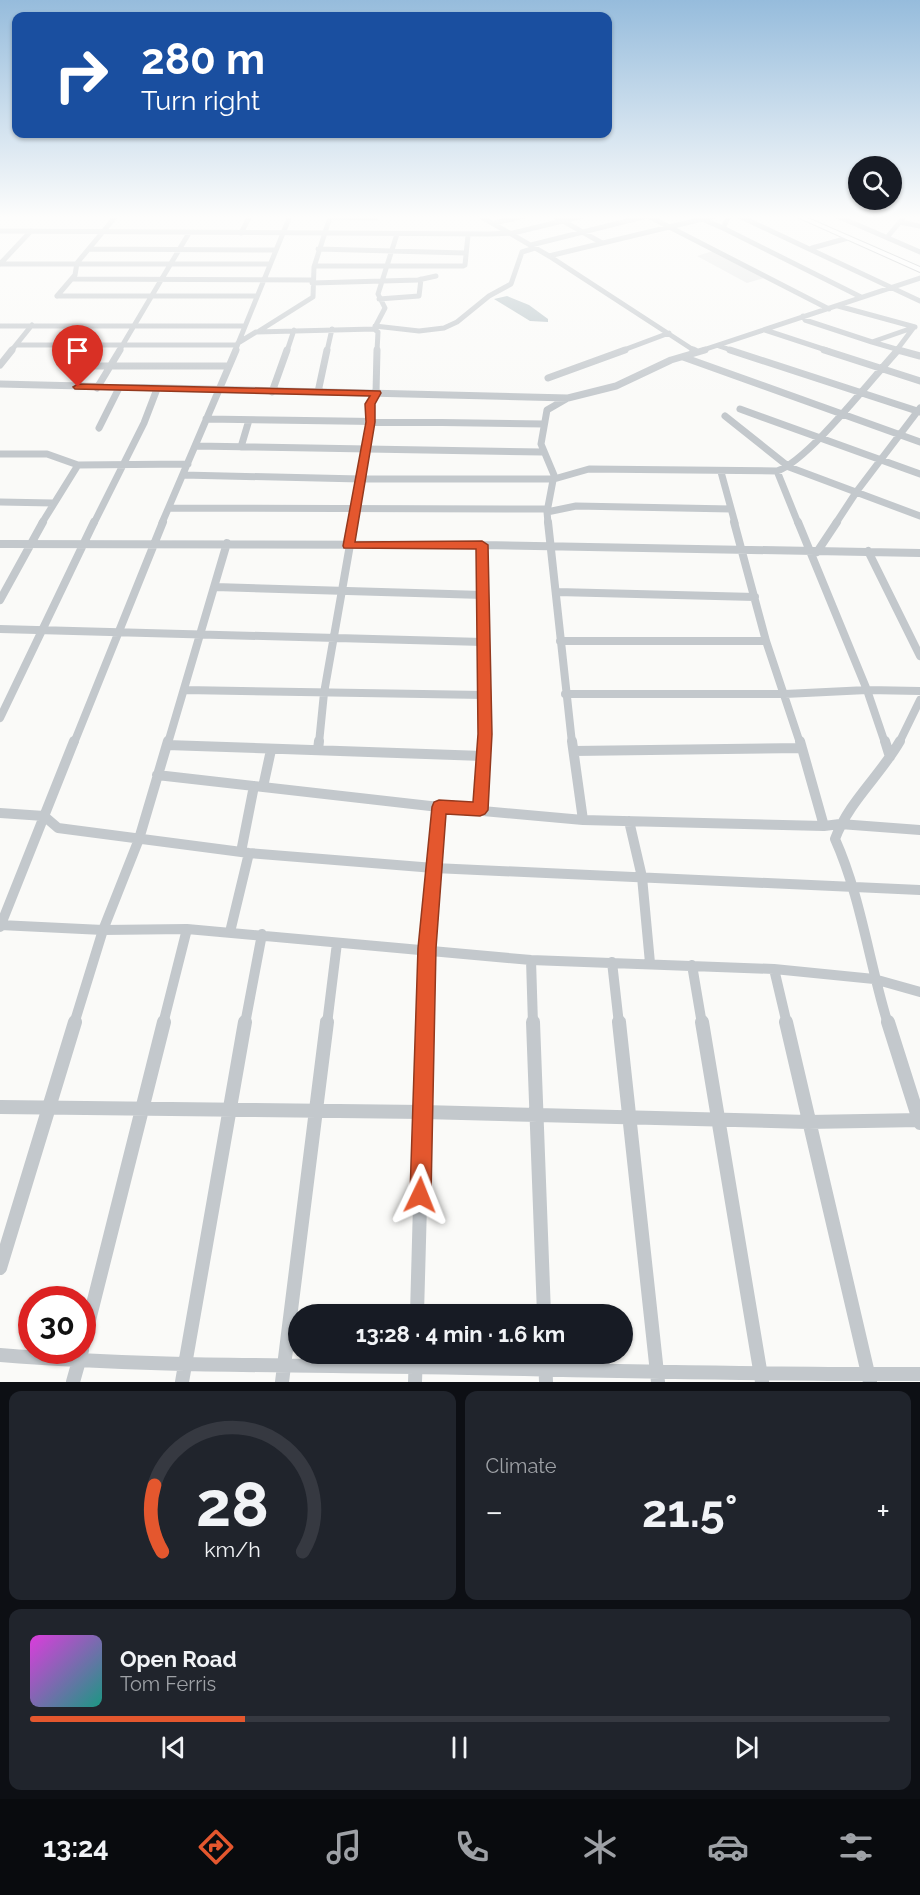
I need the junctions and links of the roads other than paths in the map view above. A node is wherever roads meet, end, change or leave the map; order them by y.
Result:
1 (72, 280) edge
2 (160, 280) edge
3 (262, 280) edge
4 (300, 280) edge
5 (348, 280) edge
6 (384, 280) edge
7 (421, 280) edge
8 (513, 280) edge
9 (587, 280) edge
10 (774, 280) edge
11 (828, 280) edge
12 (880, 280) edge
13 (911, 280) edge
14 (312, 281) junction
15 (891, 286) junction
16 (256, 296) junction
17 (150, 297) junction
18 (861, 297) junction
19 (379, 299) junction
20 (920, 301) edge
21 (838, 306) junction
22 (829, 309) junction
23 (803, 316) junction
24 (32, 325) junction
25 (0, 326) edge
26 (244, 326) junction
27 (132, 327) junction
28 (375, 327) junction
29 (918, 327) edge
30 (332, 329) junction
31 (294, 330) junction
32 (765, 330) junction
33 (256, 332) junction
34 (669, 333) junction
35 (872, 342) junction
36 (237, 344) junction
37 (17, 345) junction
38 (121, 346) junction
39 (719, 346) junction
40 (898, 349) junction
41 (698, 352) junction
42 (920, 356) edge
43 (683, 357) junction
44 (0, 365) edge
45 (65, 366) dead end
46 (111, 366) junction
47 (229, 366) junction
48 (881, 368) junction
49 (548, 378) dead end
50 (920, 381) edge
51 (0, 384) edge
52 (98, 388) junction
53 (119, 388) junction
54 (157, 389) junction
55 (219, 390) junction
56 (858, 391) junction
57 (272, 392) junction
58 (318, 392) junction
59 (376, 393) junction
60 (568, 398) junction
61 (740, 409) dead end
62 (919, 410) edge
63 (839, 415) junction
64 (725, 416) dead end
65 (206, 419) junction
66 (249, 420) junction
67 (370, 422) junction
68 (544, 424) junction
69 (99, 428) dead end
70 (900, 435) junction
71 (819, 438) junction
72 (920, 442) edge
73 (195, 446) junction
74 (241, 447) junction
75 (366, 449) junction
76 (542, 452) junction
77 (0, 454) edge
78 (882, 460) junction
79 (188, 464) junction
80 (78, 465) junction
81 (123, 465) junction
82 (789, 466) junction
83 (777, 471) junction
84 (721, 472) junction
85 (920, 474) edge
86 (183, 475) junction
87 (360, 479) junction
88 (554, 479) junction
89 (857, 491) junction
90 (0, 502) edge
91 (53, 503) junction
92 (168, 508) junction
93 (355, 508) junction
94 (548, 510) junction
95 (731, 510) junction
96 (920, 516) edge
97 (227, 543) junction
98 (0, 544) edge
99 (29, 544) junction
100 (83, 544) junction
101 (153, 544) junction
102 (482, 545) junction
103 (348, 546) junction
104 (551, 546) junction
105 (742, 550) junction
106 (814, 552) junction
107 (868, 552) junction
108 (920, 552) edge
109 (215, 587) junction
110 (341, 590) junction
111 (557, 592) junction
112 (483, 595) junction
113 (755, 597) junction
114 (0, 600) edge
115 (0, 628) edge
116 (42, 630) junction
117 (118, 631) junction
118 (201, 634) junction
119 (333, 637) junction
120 (560, 641) junction
121 (766, 641) junction
122 (483, 642) junction
123 (920, 656) edge
124 (184, 690) junction
125 (867, 690) junction
126 (920, 691) edge
127 (324, 693) junction
128 (565, 694) junction
129 (785, 694) junction
130 (484, 695) junction
131 (920, 699) edge
132 (0, 718) edge
133 (167, 745) junction
134 (802, 748) junction
135 (271, 750) junction
136 (318, 750) junction
137 (574, 751) junction
138 (483, 756) junction
139 (890, 757) junction
140 (157, 775) junction
141 (259, 786) junction
142 (439, 807) junction
143 (480, 810) junction
144 (0, 813) edge
145 (44, 816) junction
146 (583, 820) junction
147 (629, 821) junction
148 (840, 824) junction
149 (824, 826) junction
150 (920, 830) edge
151 (140, 839) junction
152 (245, 853) junction
153 (434, 868) junction
154 (642, 877) junction
155 (850, 887) junction
156 (920, 890) edge
157 (0, 925) edge
158 (187, 929) junction
159 (103, 930) junction
160 (230, 932) junction
161 (262, 934) junction
162 (337, 943) junction
163 (427, 948) junction
164 (531, 960) junction
165 (612, 962) junction
166 (650, 963) junction
167 (692, 965) junction
168 (774, 969) junction
169 (874, 979) junction
170 (920, 992) edge
171 (0, 1107) edge
172 (47, 1107) junction
173 (228, 1109) junction
174 (143, 1110) junction
175 (423, 1112) junction
176 (316, 1113) junction
177 (537, 1116) junction
178 (716, 1118) junction
179 (631, 1119) junction
180 (920, 1121) edge
181 (808, 1122) junction
182 (0, 1268) edge
183 (96, 1294) edge
184 (417, 1304) edge
185 (544, 1304) edge
186 (0, 1355) edge
187 (18, 1355) edge
188 (96, 1355) edge
189 (78, 1364) edge
190 (185, 1364) junction
191 (416, 1367) edge
192 (283, 1374) edge
193 (920, 1374) edge
194 (546, 1376) edge
195 (658, 1377) edge
196 (761, 1378) edge
197 (869, 1378) edge
198 (74, 1382) edge
199 (182, 1382) edge

1 - 17 street
2 - 17 street
3 - 16 street
4 - 14 street
5 - 14 street
6 - 19 street
7 - 19 street
8 - 28 street
9 - 34 street
10 - 22 street
11 - 18 street
12 - 15 street
13 - 15 street
14 - 33 street
15 - 18 street
15 - 20 street
16 - 17 street
16 - 26 street
17 - 27 street
18 - 21 street
19 - 28 street
21 - 22 street
21 - 29 street
22 - 23 street
23 - 32 street
23 - 35 street
24 - 25 street
24 - 27 street
24 - 37 street
26 - 27 street
26 - 36 street
27 - 38 street
28 - 30 street
28 - 59 street
29 - 35 street
29 - 40 street
30 - 31 street
30 - 58 street
31 - 33 street
31 - 57 street
32 - 39 street
32 - 48 street
33 - 36 street
34 - 41 street
34 - 49 street
35 - 40 street
36 - 38 street
36 - 47 street
37 - 38 street
37 - 44 street
38 - 46 street
39 - 41 street
39 - 56 street
40 - 42 street
40 - 48 street
41 - 43 street
43 - 60 street
43 - 63 street
45 - 46 street
46 - 47 street
46 - 52 street
47 - 55 street
48 - 50 street
48 - 56 street
51 - 52 street
52 - 53 street
53 - 54 street
53 - 69 street
54 - 55 street
54 - 81 street
55 - 57 street
55 - 65 street
56 - 62 street
56 - 63 street
57 - 58 street
58 - 59 street
59 - 60 street
59 - 67 street
60 - 68 street
61 - 71 street
62 - 70 street
63 - 70 street
63 - 71 street
64 - 82 street
65 - 66 street
65 - 73 street
66 - 67 street
66 - 74 street
67 - 68 street
67 - 75 street
68 - 76 street
70 - 72 street
70 - 78 street
71 - 78 street
71 - 82 street
73 - 74 street
73 - 79 street
74 - 75 street
75 - 76 street
75 - 87 street
76 - 88 street
77 - 80 street
78 - 85 street
78 - 89 street
79 - 81 street
79 - 86 street
80 - 81 street
80 - 91 street
81 - 100 street
82 - 83 street
82 - 89 street
83 - 84 street
83 - 106 street
84 - 88 street
84 - 95 street
86 - 87 street
86 - 92 street
87 - 88 street
87 - 93 street
88 - 94 street
89 - 96 street
89 - 106 street
90 - 91 street
91 - 99 street
92 - 93 street
92 - 101 street
93 - 94 street
93 - 103 street
94 - 95 street
94 - 104 street
95 - 105 street
97 - 101 street
97 - 103 street
97 - 109 street
98 - 99 street
99 - 100 street
99 - 114 street
100 - 101 street
100 - 116 street
101 - 117 street
102 - 103 street
102 - 104 street
102 - 112 street
103 - 110 street
104 - 105 street
104 - 111 street
105 - 106 street
105 - 113 street
106 - 107 street
106 - 125 street
107 - 108 street
107 - 123 street
109 - 110 street
109 - 118 street
110 - 112 street
110 - 119 street
111 - 113 street
111 - 120 street
112 - 122 street
113 - 121 street
115 - 116 street
116 - 117 street
116 - 132 street
117 - 118 street
117 - 145 street
118 - 119 street
118 - 124 street
119 - 122 street
119 - 127 street
120 - 121 street
120 - 128 street
121 - 129 street
122 - 130 street
124 - 127 street
124 - 133 street
125 - 126 street
125 - 129 street
125 - 139 street
127 - 130 street
127 - 136 street
128 - 129 street
128 - 137 street
129 - 134 street
130 - 138 street
131 - 139 street
133 - 135 street
133 - 140 street
134 - 137 street
134 - 149 street
135 - 136 street
135 - 141 street
136 - 138 street
137 - 146 street
138 - 143 street
139 - 148 street
140 - 141 street
140 - 151 street
141 - 142 street
141 - 152 street
142 - 143 street
142 - 153 street
143 - 146 street
144 - 145 street
145 - 151 street
145 - 157 street
146 - 147 street
147 - 149 street
147 - 154 street
148 - 149 street
148 - 150 street
148 - 155 street
151 - 152 street
151 - 159 street
152 - 153 street
152 - 160 street
153 - 154 street
153 - 163 street
154 - 155 street
154 - 166 street
155 - 156 street
155 - 169 street
157 - 159 street
158 - 159 street
158 - 160 street
158 - 174 street
159 - 172 street
160 - 161 street
161 - 162 street
161 - 173 street
162 - 163 street
162 - 176 street
163 - 164 street
163 - 175 street
164 - 165 street
164 - 177 street
165 - 166 street
165 - 179 street
166 - 167 street
167 - 168 street
167 - 178 street
168 - 169 street
168 - 181 street
169 - 170 street
169 - 180 street
171 - 172 street
172 - 174 street
172 - 182 street
173 - 174 street
173 - 176 street
173 - 190 street
174 - 183 street
175 - 176 street
175 - 177 street
175 - 184 street
176 - 192 street
177 - 179 street
177 - 185 street
178 - 179 street
178 - 181 street
178 - 196 street
179 - 195 street
180 - 181 street
181 - 197 street
186 - 187 street
188 - 190 street
189 - 198 street
190 - 192 street
190 - 199 street
191 - 192 street
191 - 194 street
193 - 197 street
194 - 195 street
195 - 196 street
196 - 197 street

